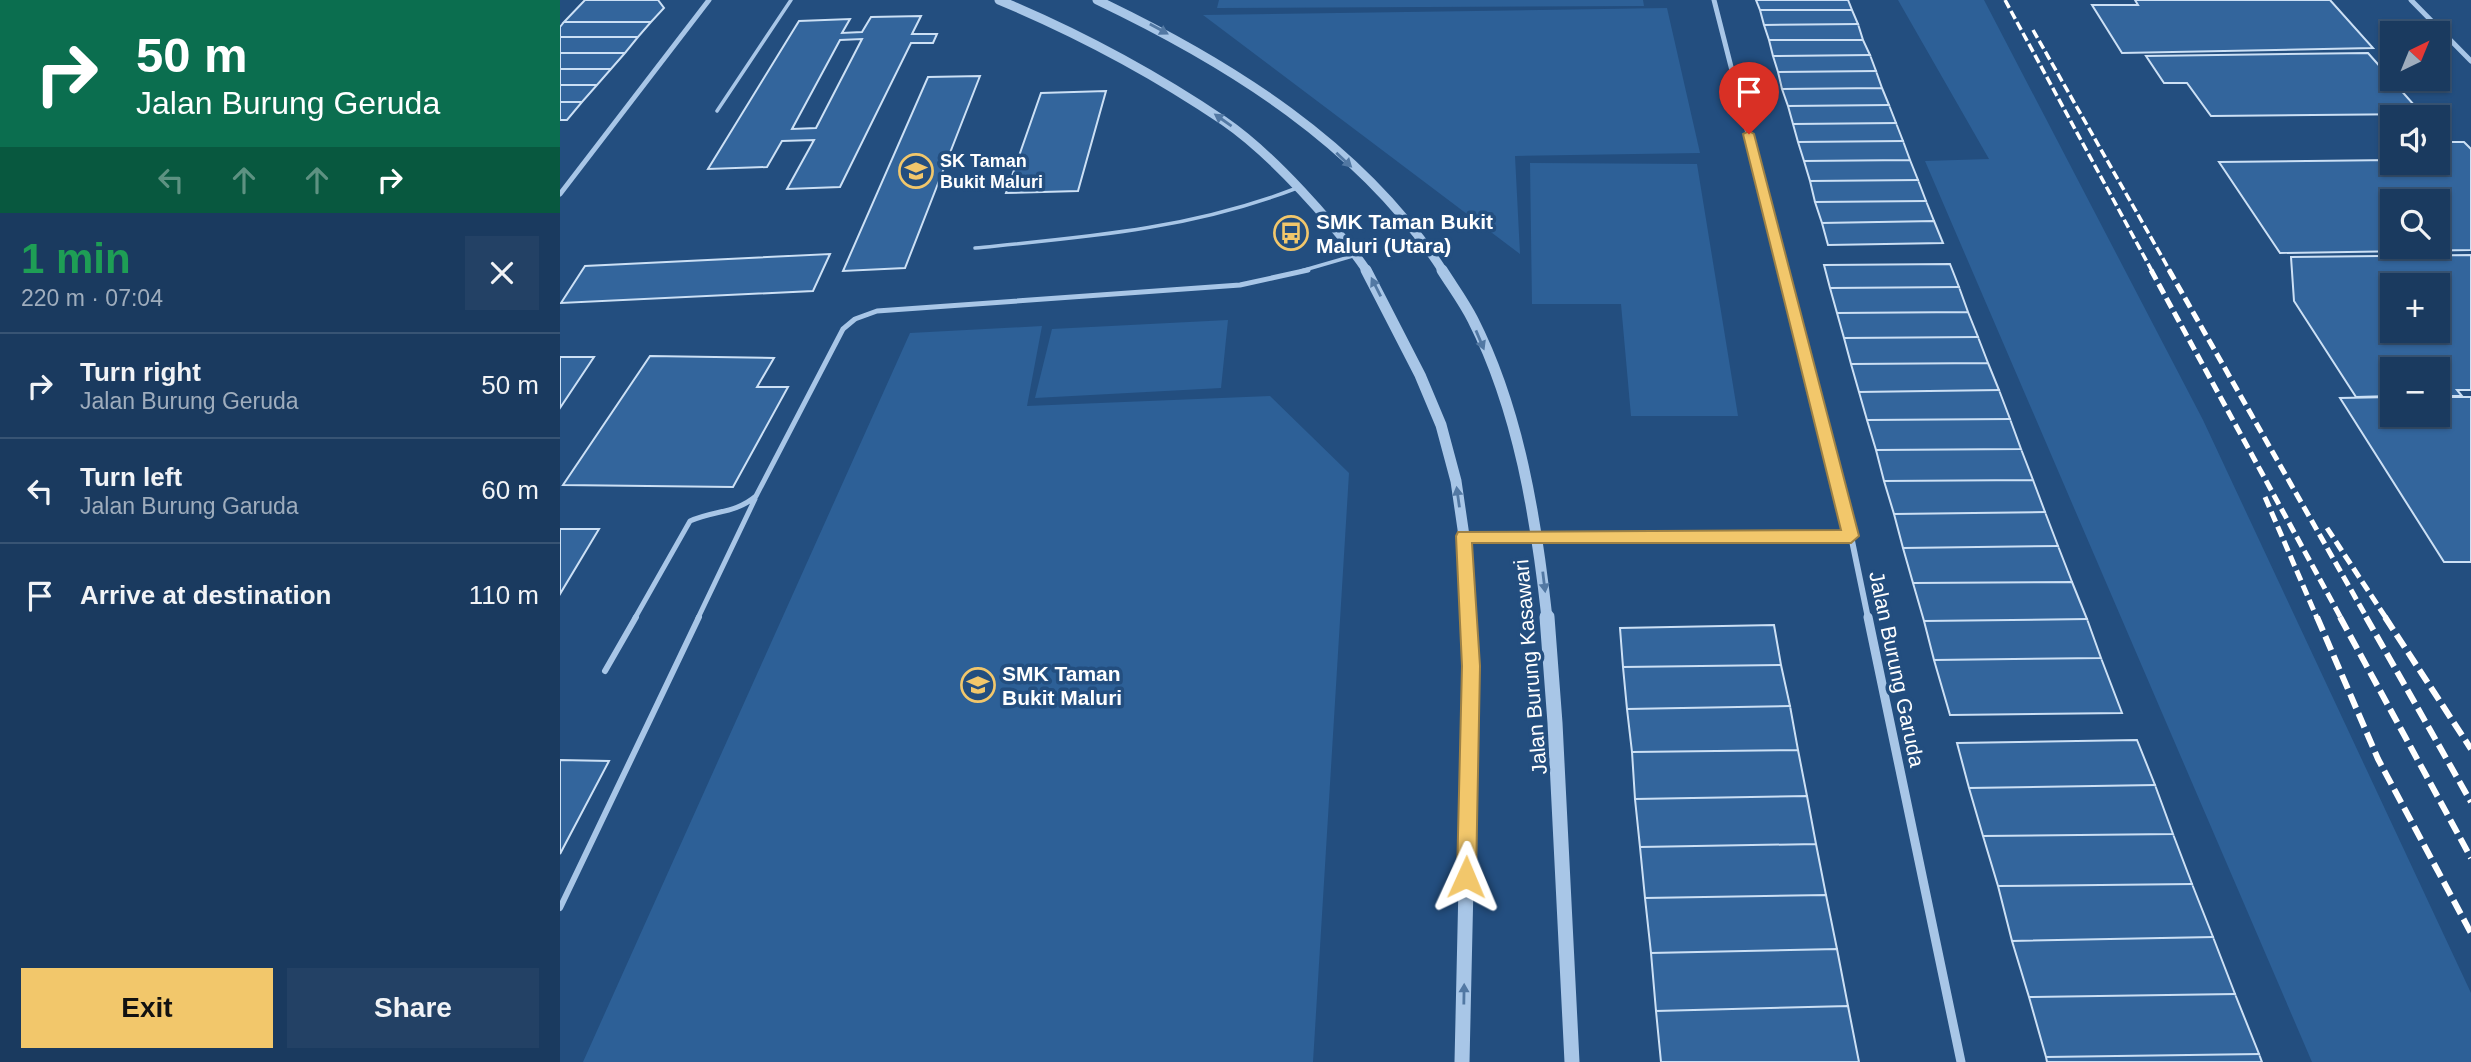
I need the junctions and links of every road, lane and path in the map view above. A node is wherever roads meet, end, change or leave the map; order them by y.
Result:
1 (709, 0) edge
2 (790, 0) edge
3 (999, 0) edge
4 (1097, 0) edge
5 (1714, 0) edge
6 (2411, 0) edge
7 (2471, 61) edge
8 (717, 111) dead end
9 (1297, 188) junction
10 (560, 194) edge
11 (975, 248) dead end
12 (1356, 255) junction
13 (756, 496) junction
14 (1464, 536) junction
15 (1851, 536) junction
16 (1538, 537) junction
17 (605, 671) dead end
18 (560, 908) edge
19 (1462, 1062) edge
20 (1572, 1062) edge
21 (1961, 1062) edge

1 - 10 street
2 - 8 lane
9 -> 3 street
4 -> 16 street, Jalan Burung Kasawari
5 - 15 street, Jalan Burung Garuda
6 - 7 street
9 - 11 lane
9 - 12 street
12 - 13 lane
14 -> 12 street
13 - 17 lane
13 - 18 lane
14 - 16 street
19 -> 14 street
15 - 16 street
15 - 21 street, Jalan Burung Garuda
16 -> 20 street, Jalan Burung Kasawari

